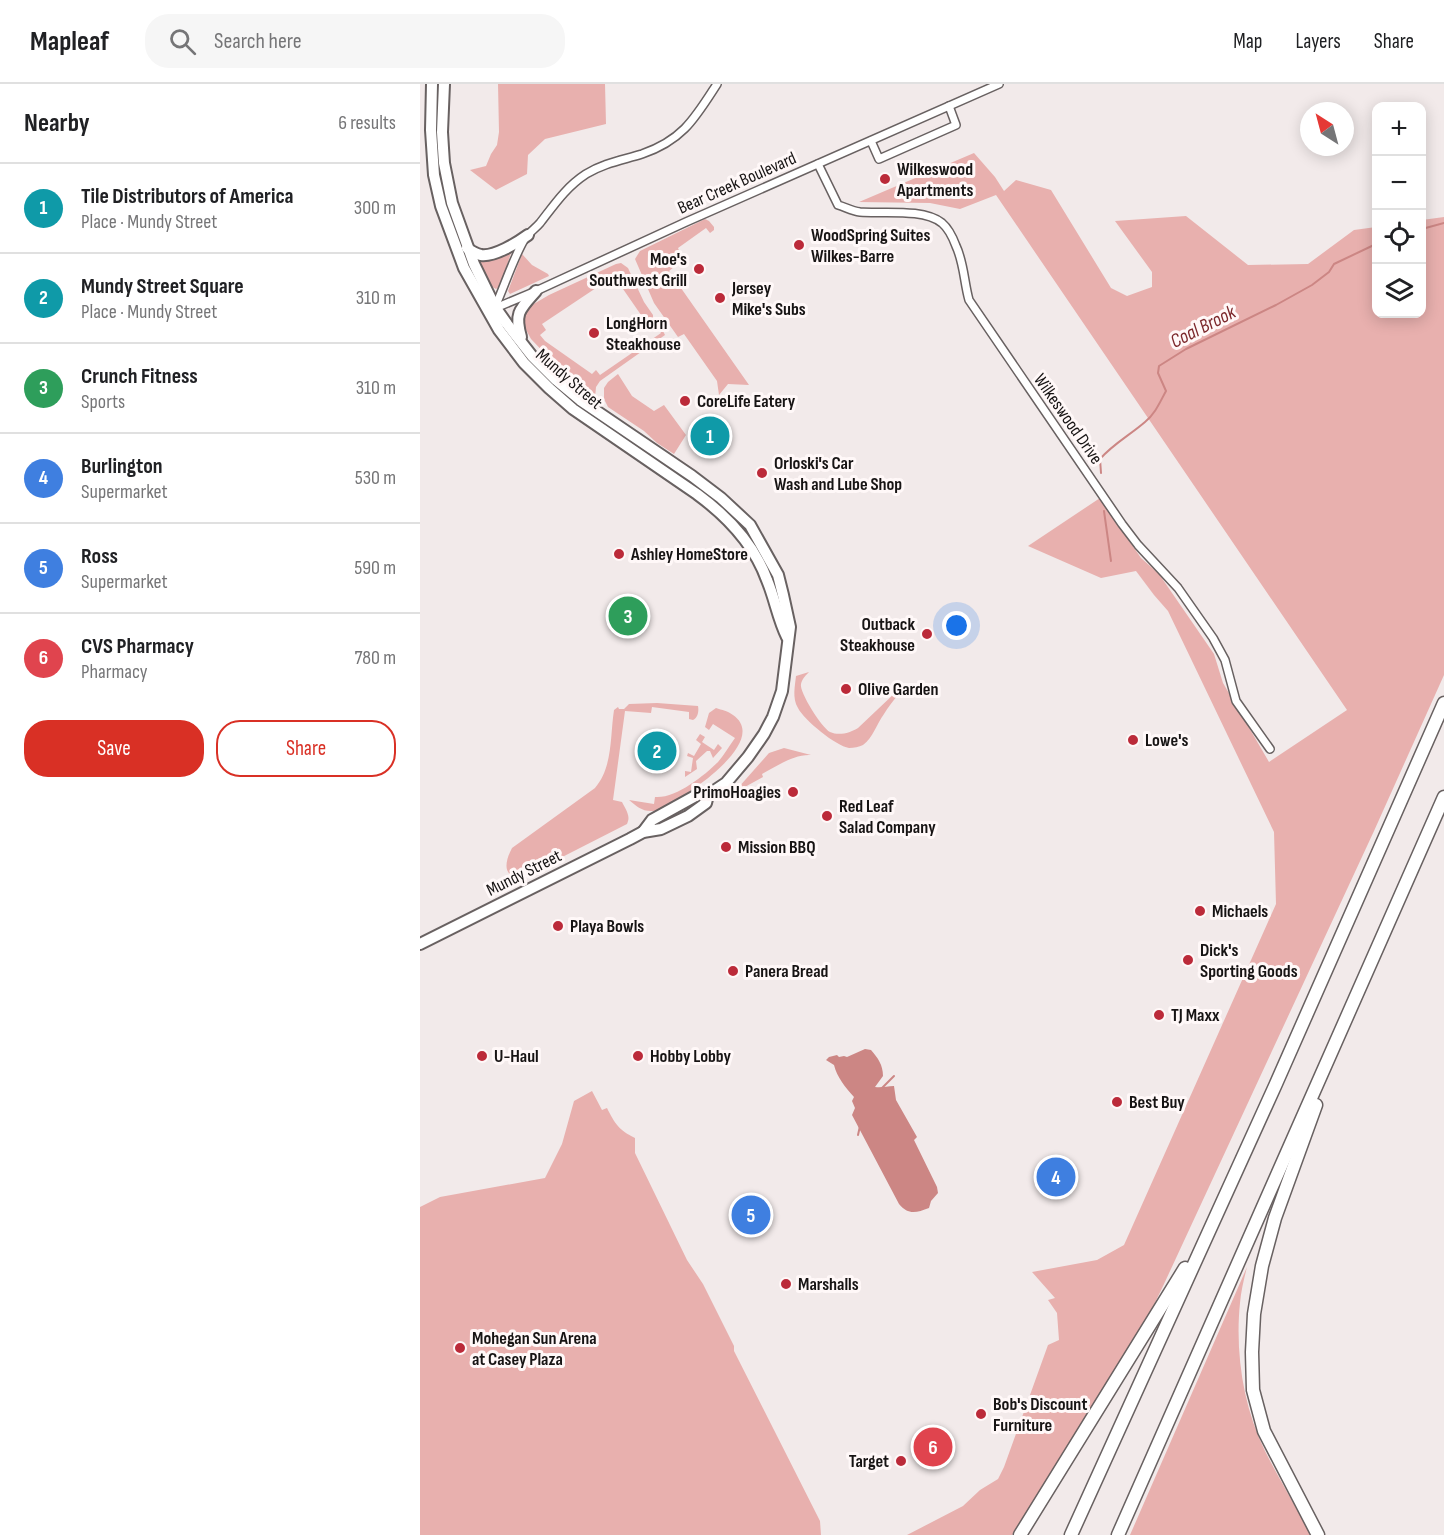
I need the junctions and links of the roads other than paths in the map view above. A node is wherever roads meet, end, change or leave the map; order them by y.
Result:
1 (432, 84) edge
2 (444, 84) edge
3 (717, 84) edge
4 (999, 84) edge
5 (949, 106) junction
6 (871, 141) junction
7 (818, 164) junction
8 (528, 235) junction
9 (467, 248) junction
10 (536, 291) junction
11 (492, 310) junction
12 (522, 344) junction
13 (787, 637) junction
14 (1444, 703) edge
15 (1270, 748) dead end
16 (1444, 797) edge
17 (1393, 911) junction
18 (420, 944) edge
19 (1211, 1226) junction
20 (1020, 1535) edge
21 (1071, 1535) edge
22 (1118, 1535) edge
23 (1318, 1535) edge

1 - 11 main road, Mundy Street
2 - 9 main road, Mundy Street
3 - 8 street
4 - 5 street, Bear Creek Boulevard
5 - 6 street, Bear Creek Boulevard
5 - 6 street
6 - 7 street, Bear Creek Boulevard
7 - 10 street, Bear Creek Boulevard
7 - 15 street, Wilkeswood Drive
8 - 9 main road
8 - 11 street
9 - 11 main road, Mundy Street
10 - 11 street, Bear Creek Boulevard
10 - 12 main road
11 - 12 main road, Mundy Street
11 - 13 main road, Mundy Street
12 - 13 main road, Mundy Street
13 - 18 main road, Mundy Street
14 - 19 highway
16 - 17 highway
17 - 22 highway
17 - 23 highway
19 - 20 highway
19 - 21 highway

